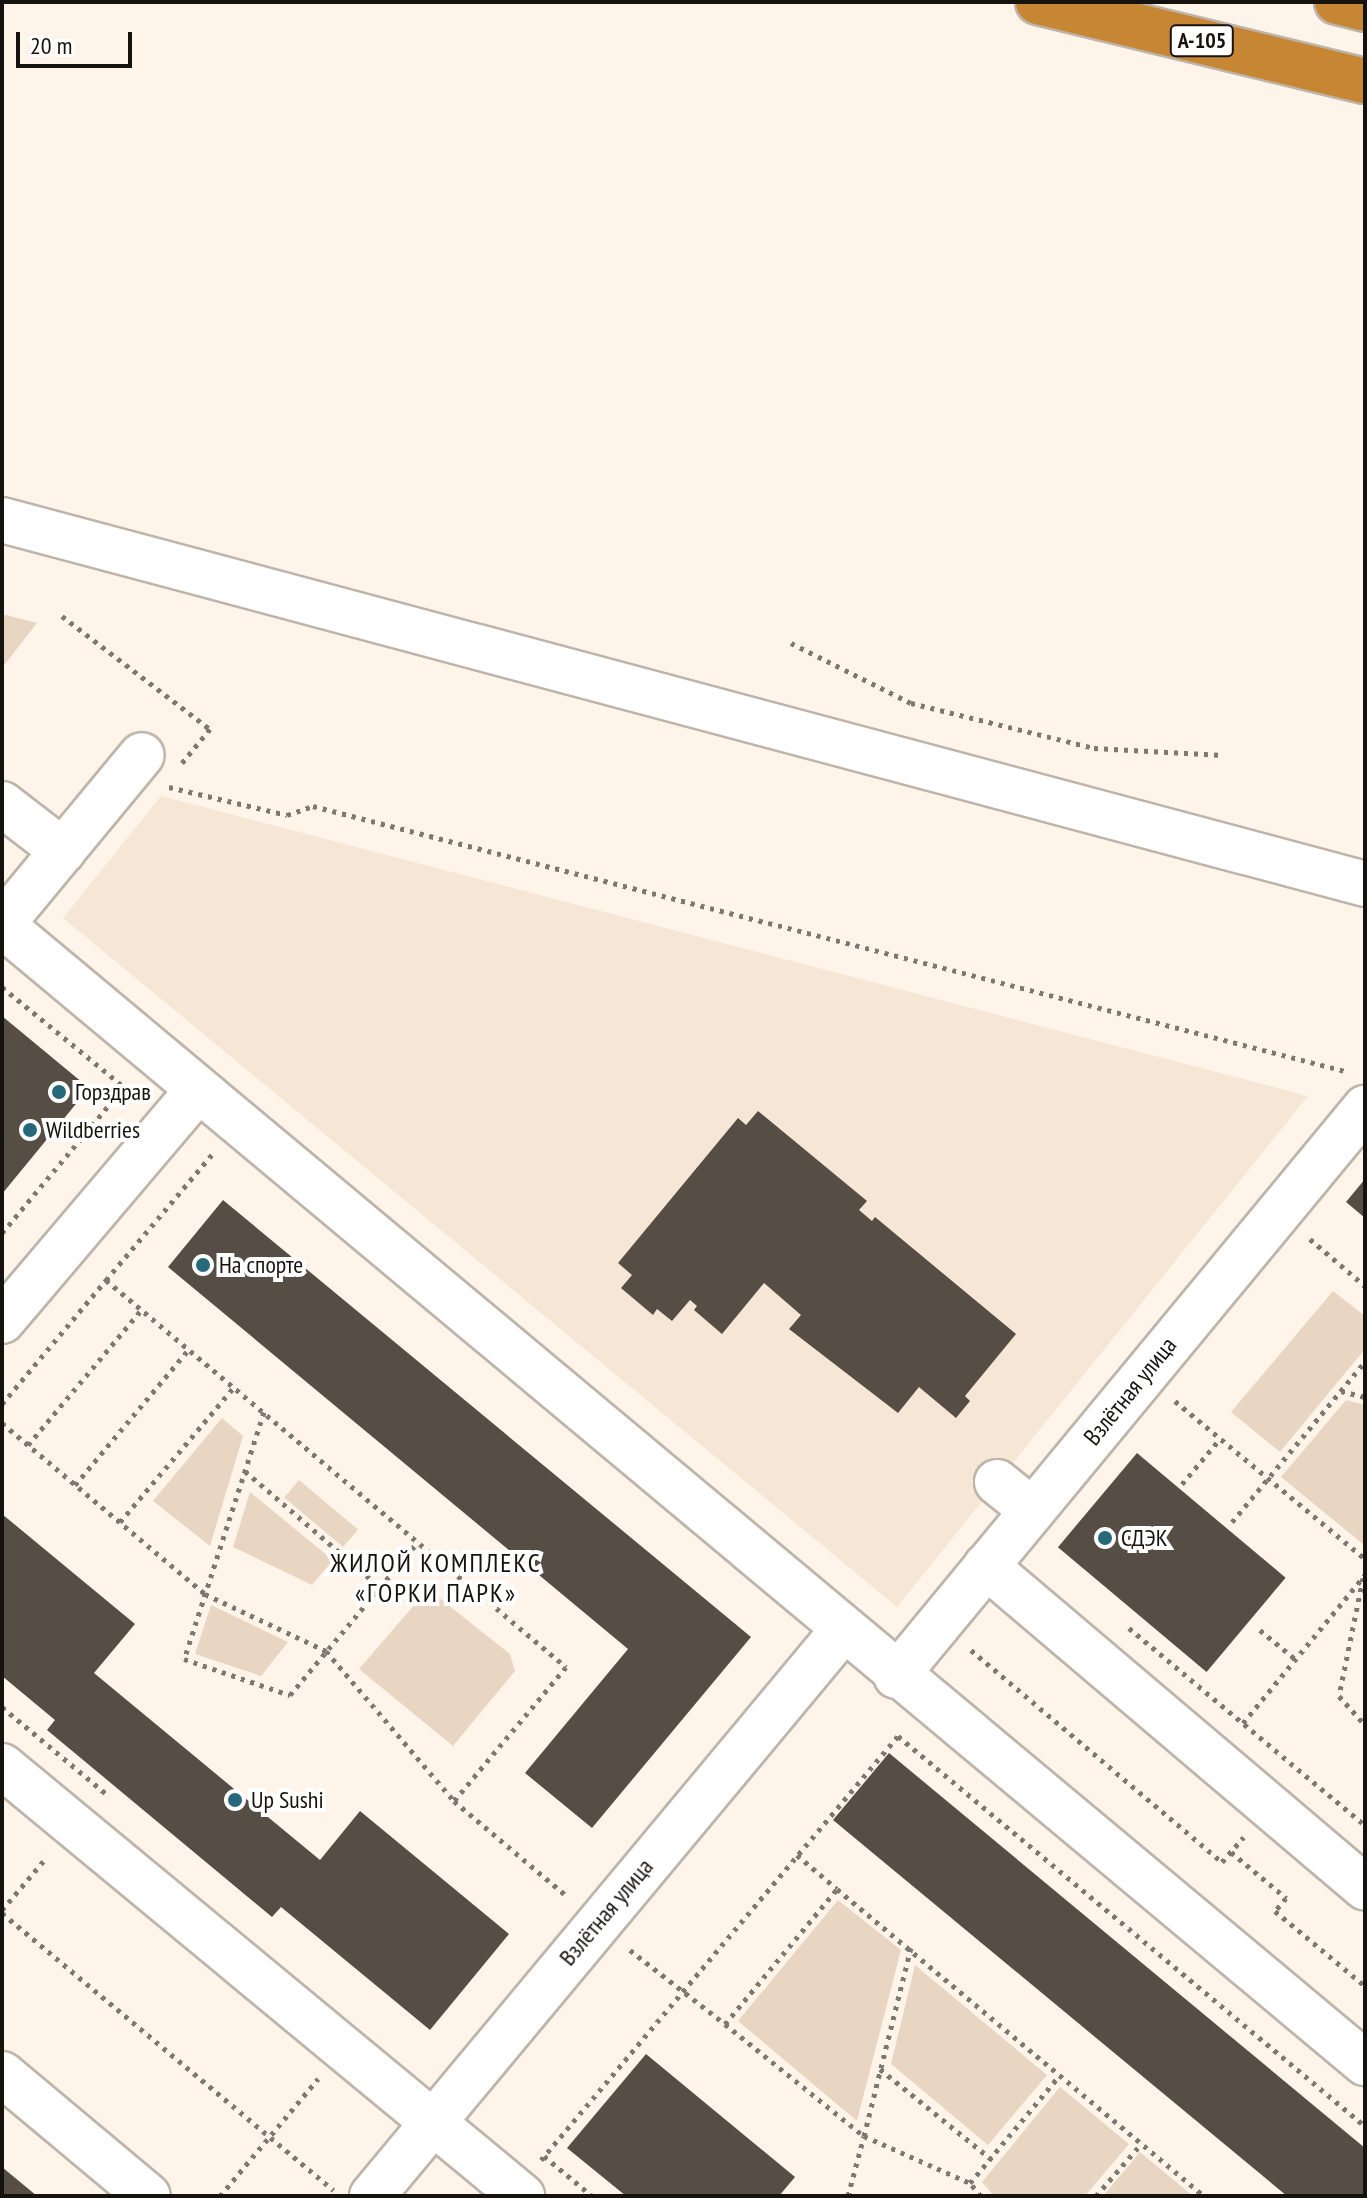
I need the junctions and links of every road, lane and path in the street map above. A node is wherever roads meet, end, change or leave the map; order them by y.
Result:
1 (1038, 2) edge
2 (1337, 2) edge
3 (1365, 9) edge
4 (1365, 81) edge
5 (2, 520) edge
6 (791, 643) dead end
7 (1223, 755) dead end
8 (153, 770) joint
9 (2, 804) edge
10 (63, 851) junction
11 (1365, 884) edge
12 (2, 925) edge
13 (2, 987) edge
14 (124, 1087) junction
15 (198, 1090) junction
16 (1357, 1090) edge
17 (168, 1124) junction
18 (225, 1140) junction
19 (223, 1166) dead end
20 (1319, 1228) dead end
21 (2, 1233) edge
22 (1310, 1239) junction
23 (1300, 1251) dead end
24 (106, 1280) junction
25 (1365, 1286) edge
26 (142, 1309) junction
27 (2, 1321) edge
28 (189, 1349) junction
29 (1365, 1362) edge
30 (234, 1387) junction
31 (1184, 1390) dead end
32 (1341, 1391) junction
33 (1365, 1397) edge
34 (1174, 1401) junction
35 (2, 1404) edge
36 (264, 1412) junction
37 (1165, 1413) dead end
38 (2, 1423) edge
39 (1220, 1439) junction
40 (28, 1445) junction
41 (245, 1471) junction
42 (1268, 1478) junction
43 (997, 1482) dead end
44 (1182, 1484) dead end
45 (75, 1485) junction
46 (1032, 1510) junction
47 (120, 1522) junction
48 (1232, 1522) dead end
49 (418, 1542) junction
50 (1365, 1559) edge
51 (1364, 1576) edge
52 (1000, 1579) junction
53 (380, 1587) junction
54 (205, 1594) junction
55 (1126, 1626) dead end
56 (1260, 1630) dead end
57 (842, 1631) junction
58 (326, 1651) junction
59 (1295, 1659) junction
60 (896, 1676) junction
61 (1243, 1723) junction
62 (1365, 1725) edge
63 (2, 1766) edge
64 (1299, 1770) junction
65 (454, 1801) junction
66 (1269, 1806) junction
67 (1365, 1825) edge
68 (73, 1826) junction
69 (1231, 1852) junction
70 (797, 1855) junction
71 (1365, 1887) edge
72 (837, 1889) junction
73 (2, 1912) edge
74 (597, 1923) junction
75 (911, 1948) junction
76 (1365, 1986) edge
77 (682, 1992) junction
78 (725, 2024) junction
79 (342, 2051) junction
80 (1365, 2063) edge
81 (880, 2069) junction
82 (2, 2074) edge
83 (1059, 2076) junction
84 (430, 2122) junction
85 (1365, 2126) edge
86 (864, 2136) junction
87 (269, 2137) junction
88 (1142, 2143) junction
89 (544, 2156) junction
90 (991, 2159) junction
91 (970, 2183) junction
92 (519, 2192) edge
93 (148, 2196) edge
94 (220, 2196) edge
95 (340, 2196) edge
96 (372, 2196) edge
97 (592, 2196) edge
98 (848, 2196) edge
99 (981, 2196) edge
100 (1096, 2196) edge
101 (1204, 2196) edge

1 - 4 highway, А-105
2 - 3 highway
5 - 11 street
6 - 7 path
8 - 10 street
8 - 16 path
9 - 10 street
10 - 12 street
12 - 15 street
13 - 14 path
14 - 17 path
14 - 21 path
15 - 17 street
15 - 18 street
16 - 46 street, Взлётная улица
17 - 27 street
18 - 19 path
18 - 24 path
18 - 57 street
20 - 22 path
22 - 23 path
22 - 25 path
24 - 26 path
24 - 35 path
26 - 28 path
26 - 40 path
28 - 30 path
28 - 45 path
29 - 32 path
30 - 36 path
30 - 47 path
31 - 34 path
32 - 33 path
32 - 42 path
34 - 37 path
34 - 39 path
36 - 41 path
36 - 49 path
38 - 40 path
39 - 42 path
39 - 44 path
40 - 45 path
41 - 53 path
41 - 54 path
42 - 48 path
42 - 50 path
43 - 46 street
45 - 47 path
46 - 52 street, Взлётная улица
47 - 54 path
49 - 53 path
49 - 65 path
51 - 59 path
51 - 62 path
52 - 60 street, Взлётная улица
52 - 66 street
52 - 69 path
53 - 58 path
54 - 58 path
54 - 58 path
55 - 61 path
56 - 59 path
57 - 60 street
57 - 74 street, Взлётная улица
58 - 65 path
59 - 61 path
60 - 80 street
61 - 64 path
63 - 68 street
64 - 66 path
64 - 67 path
65 - 74 path
66 - 69 path
66 - 71 street
68 - 73 path
68 - 79 street
69 - 76 path
70 - 72 path
70 - 77 path
70 - 85 path
72 - 75 path
72 - 78 path
73 - 87 path
74 - 77 path
74 - 84 street, Взлётная улица
75 - 81 path
75 - 83 path
77 - 78 path
77 - 89 path
78 - 86 path
79 - 84 street
79 - 87 path
81 - 86 path
81 - 90 path
82 - 93 street
83 - 88 path
83 - 90 path
84 - 92 street
84 - 96 street, Взлётная улица
86 - 91 path
86 - 98 path
87 - 94 path
87 - 95 path
88 - 100 path
88 - 101 path
89 - 92 path
89 - 97 path
90 - 91 path
91 - 99 path

